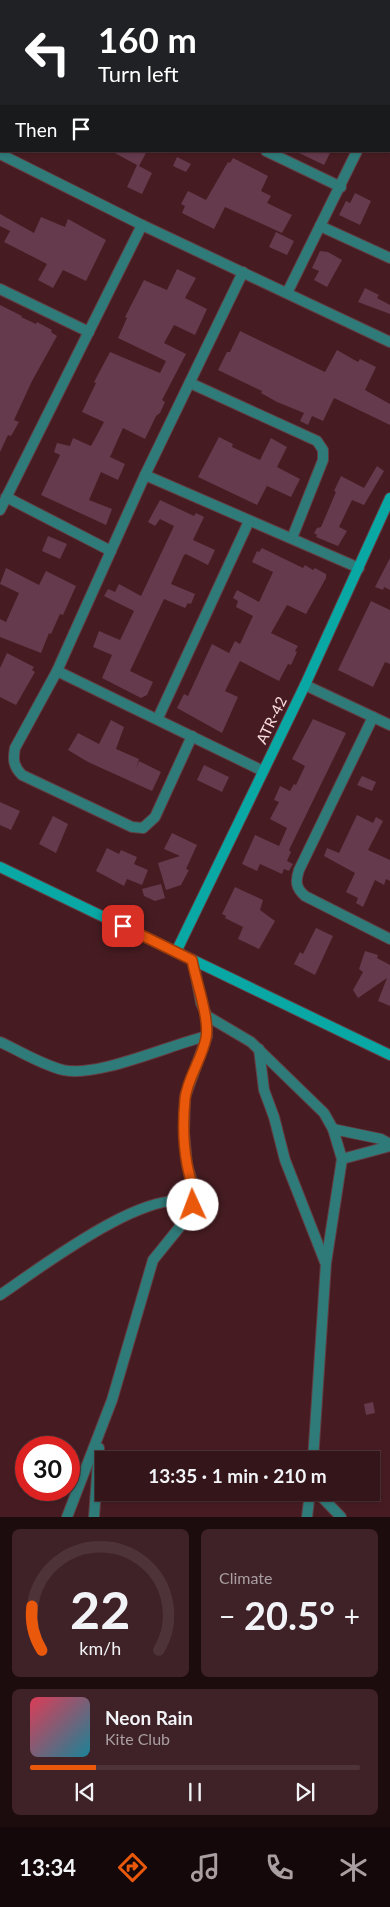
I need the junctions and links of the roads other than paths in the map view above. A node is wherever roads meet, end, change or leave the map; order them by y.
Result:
1 (268, 152) edge
2 (357, 152) edge
3 (0, 154) edge
4 (341, 187) junction
5 (142, 225) junction
6 (320, 226) junction
7 (390, 258) edge
8 (243, 272) junction
9 (0, 289) edge
10 (287, 293) junction
11 (89, 332) junction
12 (390, 342) edge
13 (190, 383) junction
14 (146, 475) junction
15 (6, 497) junction
16 (390, 498) edge
17 (0, 510) edge
18 (249, 521) junction
19 (292, 538) junction
20 (111, 551) junction
21 (359, 568) junction
22 (57, 671) junction
23 (305, 685) junction
24 (373, 717) junction
25 (158, 718) junction
26 (390, 725) edge
27 (192, 736) junction
28 (263, 771) junction
29 (0, 867) edge
30 (390, 939) edge
31 (176, 952) junction
32 (192, 960) junction
33 (207, 1016) junction
34 (207, 1036) junction
35 (0, 1042) edge
36 (260, 1050) junction
37 (390, 1055) edge
38 (333, 1129) junction
39 (390, 1145) edge
40 (342, 1158) junction
41 (193, 1205) junction
42 (326, 1263) junction
43 (0, 1295) edge
44 (99, 1439) junction
45 (314, 1451) edge
46 (309, 1501) edge
47 (326, 1501) edge
48 (67, 1517) edge
49 (94, 1517) edge
50 (307, 1517) edge
51 (342, 1517) edge

1 - 4 street
2 - 4 street
3 - 5 street
4 - 6 street
5 - 8 street
5 - 11 street
6 - 7 street
6 - 10 street
8 - 10 street
8 - 13 street
9 - 11 street
10 - 12 street
11 - 15 street
13 - 14 street
13 - 19 street
14 - 18 street
14 - 20 street
15 - 17 street
15 - 20 street
16 - 21 street, ATR-42
18 - 19 street
18 - 25 street
19 - 21 street
20 - 22 street
21 - 23 street, ATR-42
22 - 25 street
22 - 27 street
23 - 24 street
23 - 28 street, ATR-42
24 - 26 street
24 - 30 street
25 - 27 street
27 - 28 street
28 - 31 street, ATR-42
29 - 31 street
31 - 32 street
32 - 33 street
32 - 37 street
33 - 34 street
33 - 36 street
34 - 35 street
34 - 41 street
36 - 38 street
36 - 42 street
38 - 39 street
38 - 40 street
39 - 40 street
40 - 42 street
41 - 43 street
41 - 44 street
42 - 45 street
44 - 48 street
44 - 49 street
46 - 50 street
47 - 51 street

